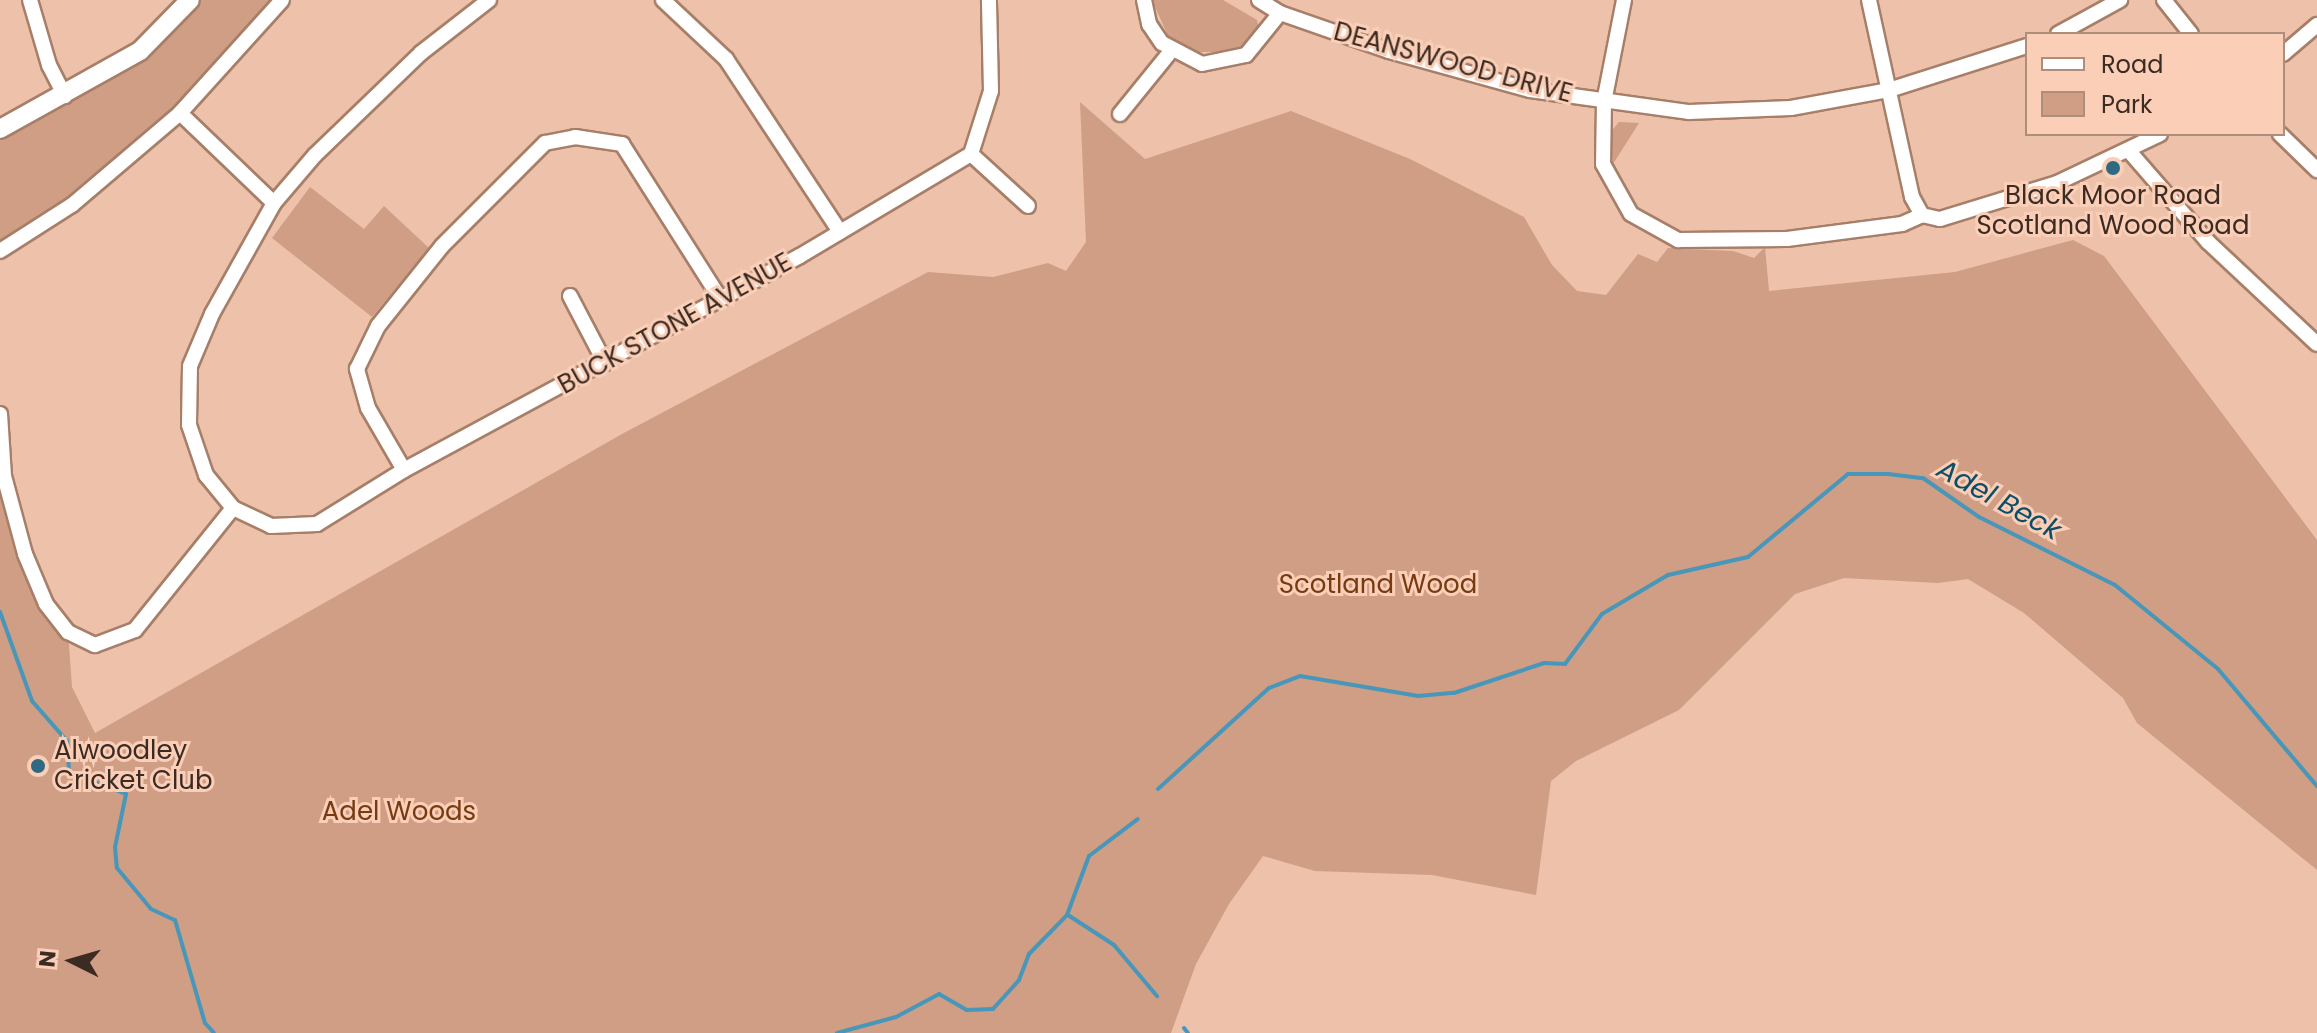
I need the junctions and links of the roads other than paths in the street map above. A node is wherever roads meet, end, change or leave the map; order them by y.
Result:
1 (30, 0) edge
2 (190, 0) edge
3 (282, 0) edge
4 (489, 0) edge
5 (663, 0) edge
6 (989, 0) edge
7 (1144, 0) edge
8 (1259, 0) edge
9 (1624, 0) edge
10 (1869, 0) edge
11 (2120, 0) edge
12 (2164, 0) edge
13 (1280, 13) junction
14 (2317, 25) edge
15 (2063, 32) edge
16 (2189, 32) edge
17 (2025, 47) edge
18 (1171, 51) junction
19 (2285, 52) edge
20 (1889, 90) junction
21 (65, 96) junction
22 (1604, 102) junction
23 (180, 113) junction
24 (1120, 114) dead end
25 (0, 129) edge
26 (2156, 136) edge
27 (2282, 136) edge
28 (2129, 151) junction
29 (971, 154) junction
30 (2317, 170) edge
31 (274, 203) junction
32 (1028, 206) dead end
33 (1922, 215) junction
34 (840, 232) junction
35 (0, 251) edge
36 (570, 296) dead end
37 (719, 297) junction
38 (2317, 344) edge
39 (605, 363) junction
40 (0, 414) edge
41 (404, 470) junction
42 (233, 508) junction

1 - 21 street
2 - 21 street
3 - 23 street
4 - 31 street
5 - 34 street
6 - 29 street
7 - 18 street
8 - 13 street, DEANSWOOD DRIVE
9 - 22 street
10 - 20 street
11 - 15 street
12 - 16 street
13 - 18 street
13 - 22 street, DEANSWOOD DRIVE
14 - 19 street
17 - 20 street, DEANSWOOD DRIVE
18 - 24 street
20 - 22 street, DEANSWOOD DRIVE
20 - 33 street
21 - 25 street
22 - 33 street
23 - 31 street
23 - 35 street
26 - 28 street
27 - 30 street
28 - 33 street
28 - 38 street
29 - 32 street
29 - 34 street, BUCK STONE AVENUE
31 - 42 street
34 - 37 street, BUCK STONE AVENUE
36 - 39 street
37 - 39 street, BUCK STONE AVENUE
37 - 41 street
39 - 41 street, BUCK STONE AVENUE
40 - 42 street
41 - 42 street, BUCK STONE AVENUE

